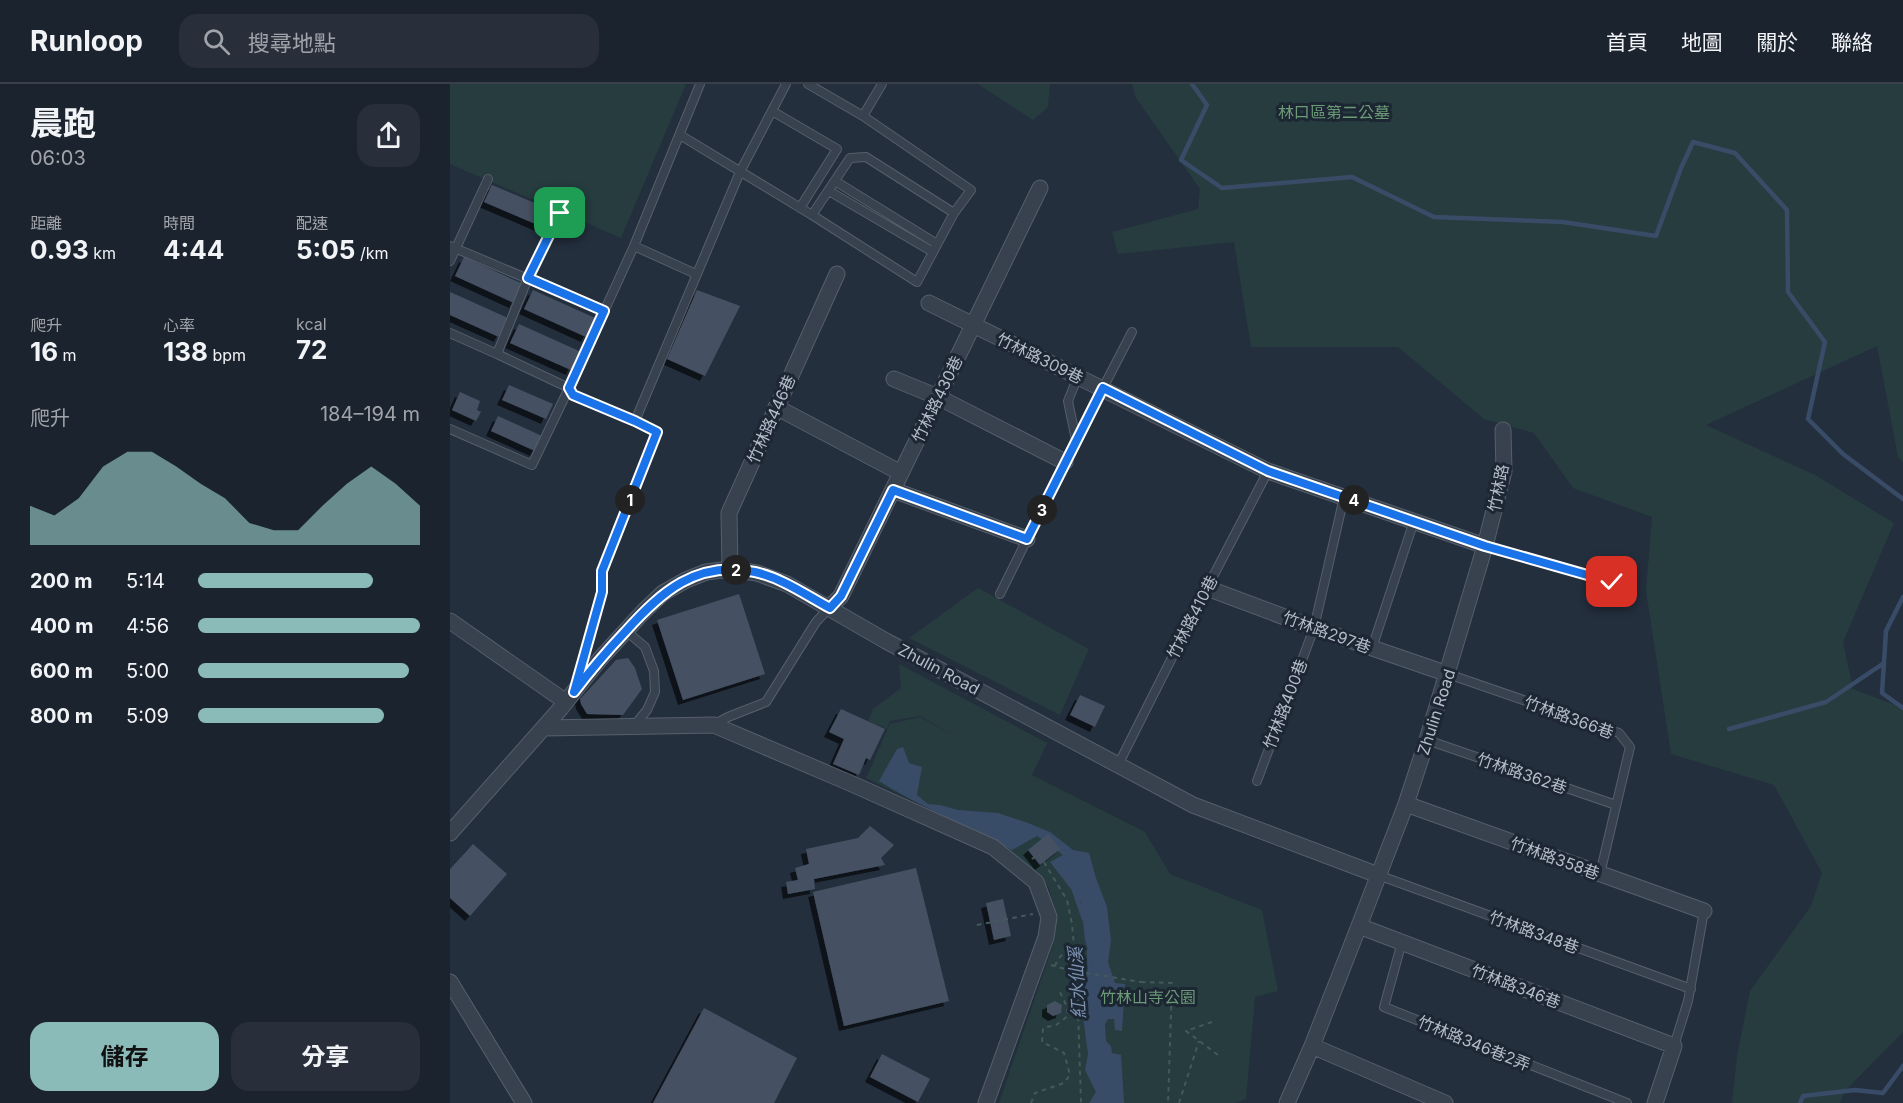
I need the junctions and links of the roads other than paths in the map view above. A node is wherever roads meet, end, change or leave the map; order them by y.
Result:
1 (700, 84) edge
2 (786, 84) edge
3 (808, 84) edge
4 (882, 84) edge
5 (772, 111) junction
6 (863, 116) junction
7 (680, 135) junction
8 (740, 172) junction
9 (488, 179) dead end
10 (835, 181) junction
11 (1040, 188) dead end
12 (829, 191) junction
13 (800, 208) junction
14 (560, 213) dead end
15 (954, 213) junction
16 (812, 215) junction
17 (937, 244) junction
18 (634, 246) junction
19 (453, 247) edge
20 (933, 252) junction
21 (450, 261) edge
22 (696, 274) junction
23 (837, 274) dead end
24 (528, 278) junction
25 (929, 303) dead end
26 (604, 311) junction
27 (973, 325) junction
28 (1132, 332) dead end
29 (450, 333) edge
30 (497, 354) junction
31 (1078, 376) junction
32 (894, 379) dead end
33 (569, 388) junction
34 (1103, 388) junction
35 (938, 397) junction
36 (777, 407) junction
37 (635, 421) junction
38 (450, 429) edge
39 (1503, 430) dead end
40 (1076, 440) junction
41 (1065, 462) junction
42 (1268, 471) junction
43 (901, 473) junction
44 (893, 490) junction
45 (1344, 496) junction
46 (1414, 521) junction
47 (1027, 539) junction
48 (1485, 546) junction
49 (730, 569) junction
50 (1612, 582) dead end
51 (1207, 588) junction
52 (1000, 594) dead end
53 (830, 608) junction
54 (450, 621) edge
55 (1314, 628) junction
56 (626, 631) junction
57 (1372, 648) junction
58 (1448, 674) junction
59 (570, 697) junction
60 (714, 725) junction
61 (634, 726) junction
62 (543, 728) junction
63 (1427, 740) junction
64 (1118, 765) junction
65 (1257, 781) dead end
66 (1406, 804) junction
67 (1616, 805) junction
68 (450, 833) edge
69 (1378, 874) junction
70 (1600, 874) junction
71 (1704, 911) joint
72 (1359, 926) junction
73 (1402, 942) junction
74 (450, 982) edge
75 (1690, 988) junction
76 (1312, 1046) junction
77 (1674, 1046) junction
78 (1291, 1102) edge
79 (524, 1103) edge
80 (986, 1103) edge
81 (1445, 1103) edge
82 (1627, 1103) edge
83 (1655, 1103) edge

1 - 7 lane
2 - 5 lane
3 - 6 lane
4 - 6 lane
5 - 8 lane
5 - 13 lane
6 - 15 lane
7 - 8 lane
7 - 18 lane
8 - 13 lane
8 - 22 lane
9 - 19 lane
10 - 12 lane
10 - 15 lane
10 - 17 lane
11 - 27 street, 竹林路430巷
12 - 16 lane
12 - 20 lane
13 - 16 lane
14 - 24 lane
15 - 17 lane
16 - 20 lane
17 - 20 lane
18 - 22 lane
18 - 26 lane
19 - 21 lane
19 - 24 lane
22 - 37 lane
23 - 36 street, 竹林路446巷
24 - 26 lane
24 - 30 lane
25 - 27 street, 竹林路309巷
26 - 33 lane
27 - 31 street, 竹林路309巷
27 - 35 street, 竹林路430巷
28 - 34 lane
29 - 30 lane
30 - 33 lane
31 - 34 street, 竹林路309巷
31 - 40 lane
32 - 35 street
33 - 37 lane
33 - 38 lane
34 - 40 lane
34 - 42 street, 竹林路309巷
35 - 41 street
35 - 43 street, 竹林路430巷
36 - 43 street
36 - 49 street, 竹林路446巷
37 - 59 lane
39 - 48 street, 竹林路
40 - 41 lane
41 - 47 lane
42 - 45 street, 竹林路309巷
42 - 51 lane, 竹林路410巷
43 - 44 street, 竹林路430巷
44 - 47 street
44 - 53 street, 竹林路430巷
45 - 46 street, 竹林路309巷
45 - 55 lane, 竹林路400巷
46 - 48 street, 竹林路309巷
46 - 57 lane
47 - 52 lane
48 - 50 lane
48 - 58 street, Zhulin Road
49 - 53 street, Zhulin Road
49 - 56 street, Zhulin Road
51 - 55 street, 竹林路297巷
51 - 64 lane, 竹林路410巷
53 - 60 lane
53 - 64 street, Zhulin Road
54 - 59 street
55 - 57 street, 竹林路297巷
55 - 65 lane, 竹林路400巷
56 - 59 street, Zhulin Road
56 - 61 lane
57 - 58 street, 竹林路297巷
58 - 63 street, Zhulin Road
58 - 67 lane, 竹林路366巷
59 - 62 street, Zhulin Road
60 - 61 street
60 - 80 street
61 - 62 street
62 - 68 street, Zhulin Road
63 - 66 street, Zhulin Road
63 - 67 lane, 竹林路362巷
64 - 69 street, Zhulin Road
66 - 69 street, Zhulin Road
66 - 70 street, 竹林路358巷
67 - 70 lane, 竹林路366巷
69 - 72 street, Zhulin Road
69 - 75 lane, 竹林路348巷
70 - 71 street, 竹林路358巷
71 - 75 lane
72 - 73 street, 竹林路346巷
72 - 76 street, Zhulin Road
73 - 77 street, 竹林路346巷
73 - 82 lane, 竹林路346巷2弄
74 - 79 street
75 - 77 lane
76 - 78 street, Zhulin Road
76 - 81 street
77 - 83 street

